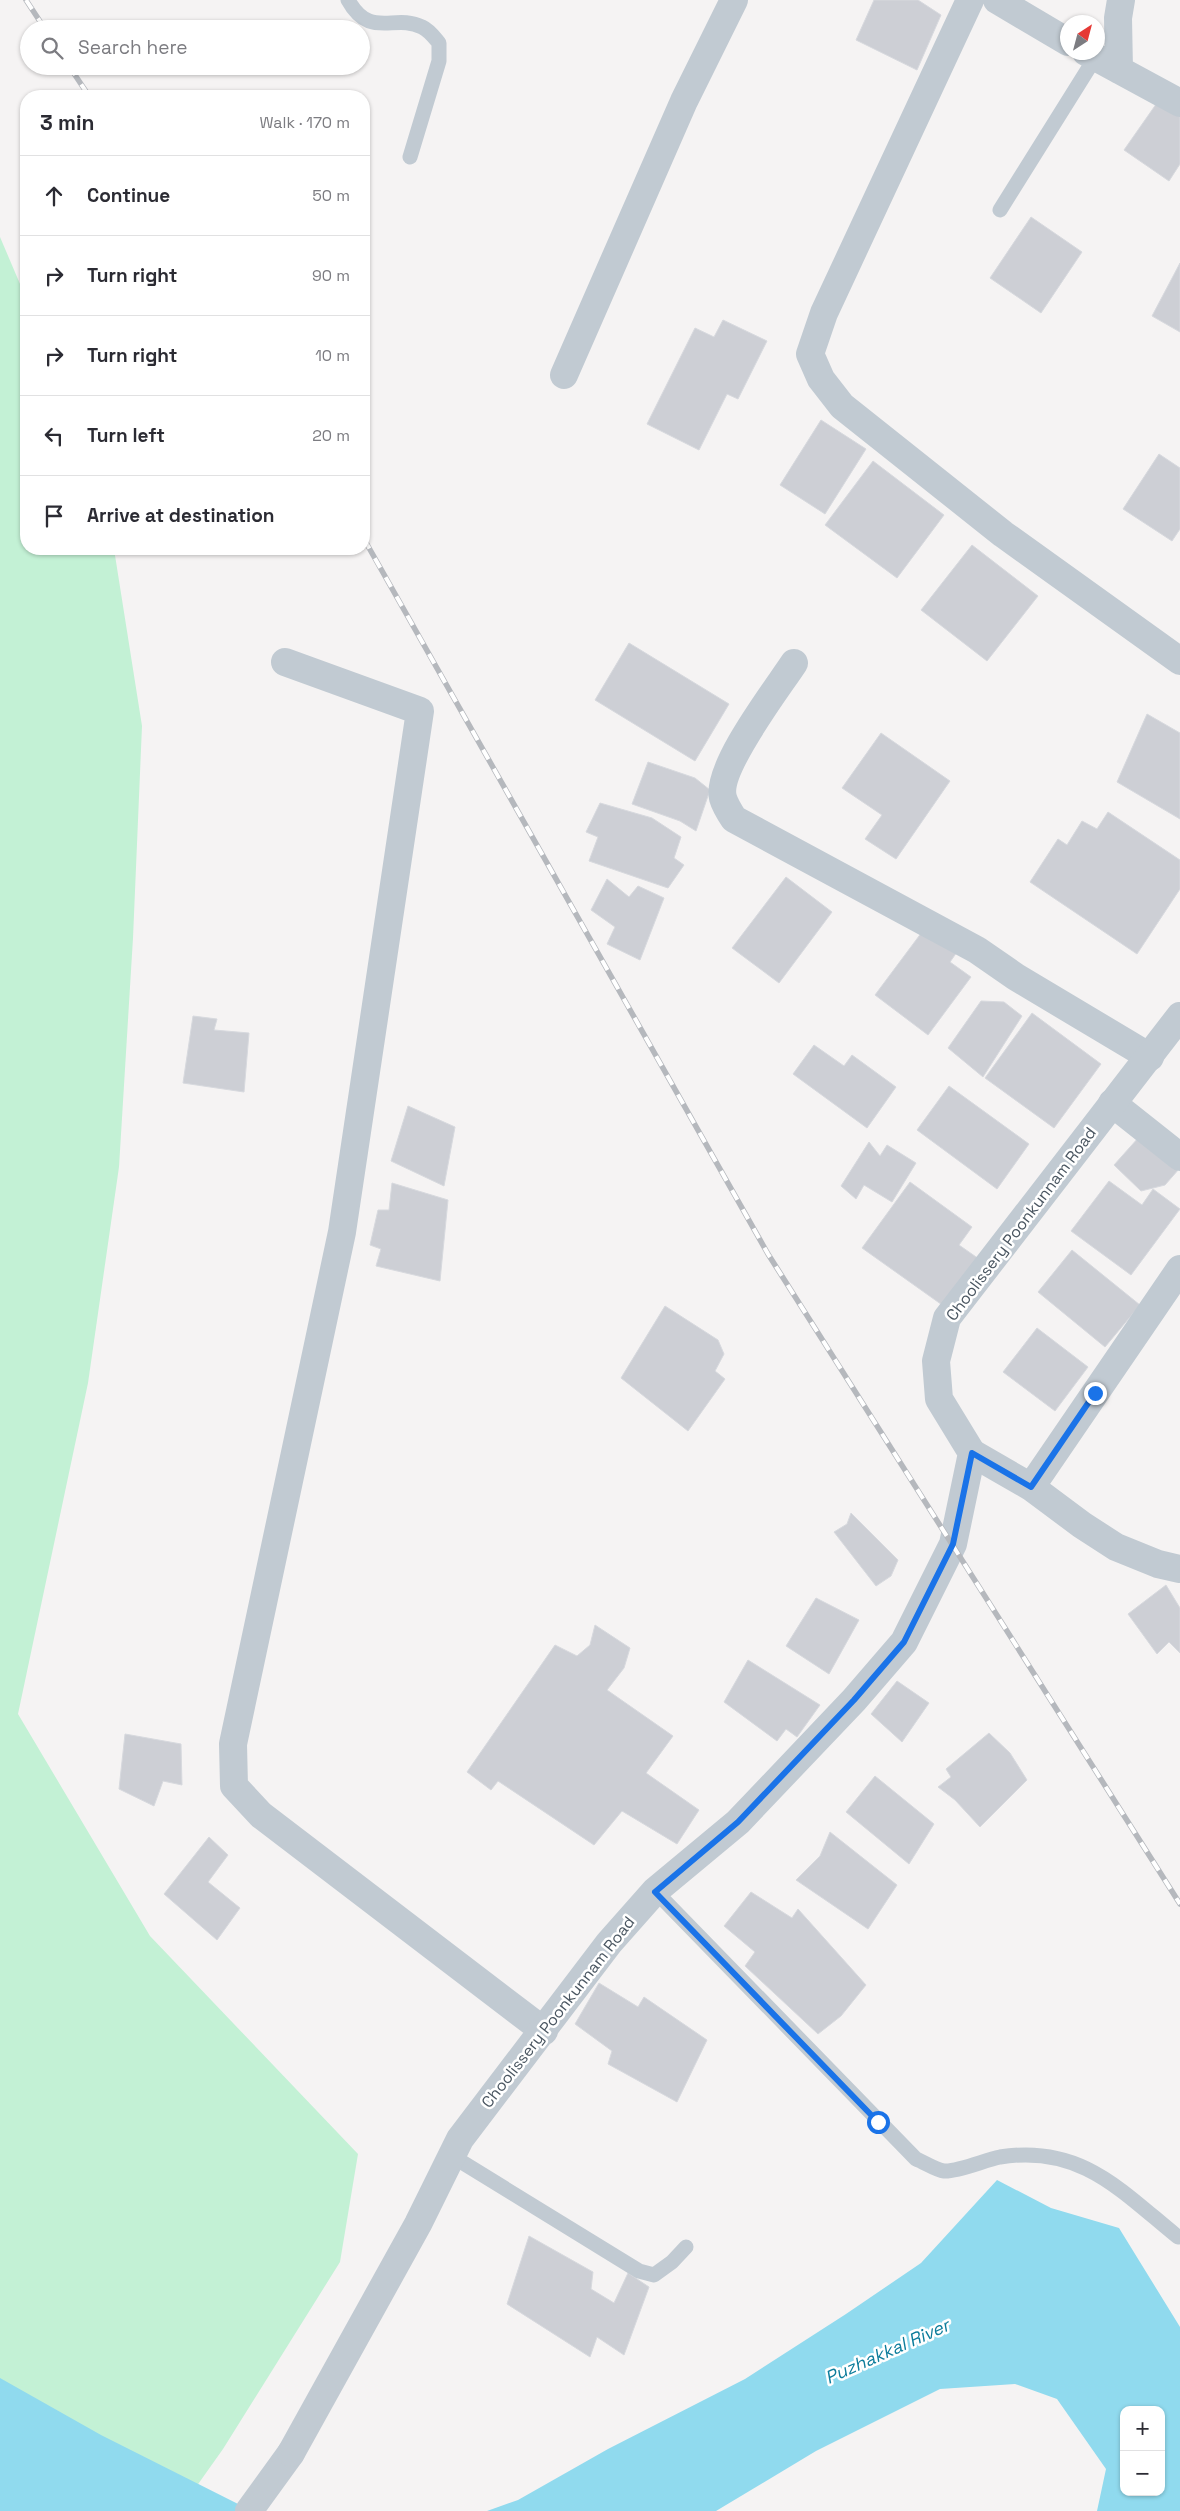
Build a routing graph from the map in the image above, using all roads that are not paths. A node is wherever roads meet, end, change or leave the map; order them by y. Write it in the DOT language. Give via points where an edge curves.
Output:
graph roads {
  1 [pos="348,0"];
  2 [pos="734,0"];
  3 [pos="970,0"];
  4 [pos="997,0"];
  5 [pos="1122,0"];
  6 [pos="369,20"];
  7 [pos="370,21"];
  8 [pos="1060,37"];
  9 [pos="1105,48"];
  10 [pos="1100,60"];
  11 [pos="1180,103"];
  12 [pos="410,157"];
  13 [pos="1000,210"];
  14 [pos="564,374"];
  15 [pos="1180,661"];
  16 [pos="285,662"];
  17 [pos="794,663"];
  18 [pos="1180,1016"];
  19 [pos="1150,1057"];
  20 [pos="1112,1103"];
  21 [pos="1180,1157"];
  22 [pos="1180,1269"];
  23 [pos="972,1453"];
  24 [pos="1031,1487"];
  25 [pos="1180,1569"];
  26 [pos="655,1892"];
  27 [pos="544,2031"];
  28 [pos="452,2156"];
  29 [pos="1178,2237"];
  30 [pos="686,2247"];
  31 [pos="249,2511"];
  1 -- 6 [label="lane"];
  2 -- 14 [label="street" via="684,101"];
  3 -- 15 [label="street" via="824,313 810,354 821,379 842,406 1003,534"];
  4 -- 8 [label="street"];
  5 -- 9 [label="street"];
  7 -- 12 [label="lane" via="420,26 439,43 439,61"];
  10 -- 11 [label="street"];
  10 -- 13 [label="lane"];
  16 -- 27 [label="street" via="420,711 342,1232 233,1744 234,1786 261,1815"];
  17 -- 19 [label="street" via="743,738 724,776 722,797 734,819 976,950"];
  18 -- 19 [label="street, Choolissery Poonkunnam Road"];
  19 -- 20 [label="street, Choolissery Poonkunnam Road"];
  20 -- 21 [label="street"];
  20 -- 23 [label="street, Choolissery Poonkunnam Road" via="947,1318 936,1361 939,1399"];
  22 -- 24 [label="street"];
  23 -- 24 [label="street"];
  23 -- 26 [label="street, Choolissery Poonkunnam Road" via="953,1544 904,1642 854,1700 738,1822"];
  24 -- 25 [label="street" via="1116,1547"];
  26 -- 27 [label="street, Choolissery Poonkunnam Road" via="609,1943"];
  26 -- 29 [label="lane" via="916,2159 944,2171 1001,2157 1040,2156 1074,2162 1101,2175"];
  27 -- 28 [label="street, Choolissery Poonkunnam Road" via="460,2139"];
  28 -- 30 [label="lane" via="639,2271 654,2275"];
  28 -- 31 [label="street, Choolissery Poonkunnam Road" via="418,2224 291,2453"];
}
